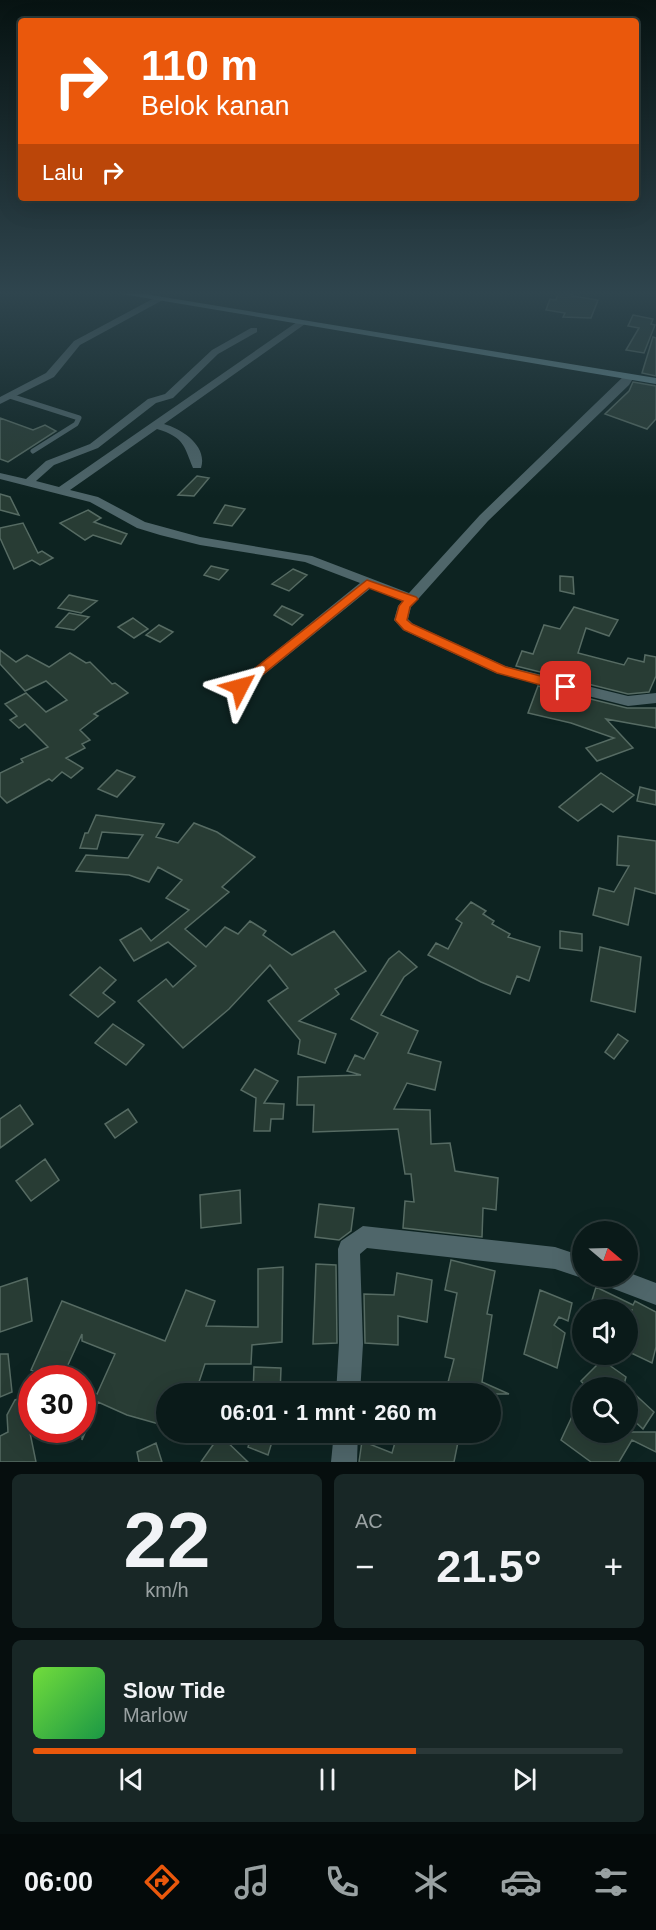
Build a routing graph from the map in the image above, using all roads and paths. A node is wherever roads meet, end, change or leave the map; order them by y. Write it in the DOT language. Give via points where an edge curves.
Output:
graph roads {
  1 [pos="62,360"];
  2 [pos="206,360"];
  3 [pos="248,360"];
  4 [pos="524,360"];
  5 [pos="628,377"];
  6 [pos="656,381"];
  7 [pos="10,396"];
  8 [pos="0,401"];
  9 [pos="155,425"];
  10 [pos="33,451"];
  11 [pos="197,466"];
  12 [pos="0,476"];
  13 [pos="28,483"];
  14 [pos="62,490"];
  15 [pos="367,584"];
  16 [pos="412,599"];
  17 [pos="240,687"];
  18 [pos="656,698"];
  19 [pos="572,1264"];
  20 [pos="638,1287"];
  21 [pos="656,1294"];
  22 [pos="349,1383"];
  23 [pos="345,1443"];
  24 [pos="344,1462"];
  1 -- 7 [label="street" via="55,371"];
  2 -- 13 [label="street" via="169,396 152,400 94,446 50,463"];
  3 -- 9 [label="street"];
  4 -- 5 [label="main road"];
  5 -- 6 [label="main road"];
  5 -- 16 [label="street" via="484,518"];
  7 -- 8 [label="street"];
  7 -- 10 [label="lane" via="79,418 76,424"];
  9 -- 11 [label="street" via="186,439"];
  9 -- 14 [label="street"];
  12 -- 13 [label="street"];
  13 -- 14 [label="street"];
  14 -- 15 [label="street" via="94,499 141,525 200,542 298,556"];
  15 -- 16 [label="street"];
  15 -- 17 [label="street"];
  16 -- 18 [label="street" via="401,620 408,627 501,670 628,701"];
  19 -- 22 [label="street" via="555,1258 363,1237 349,1250"];
  20 -- 21 [label="street"];
  23 -- 24 [label="street"];
}
